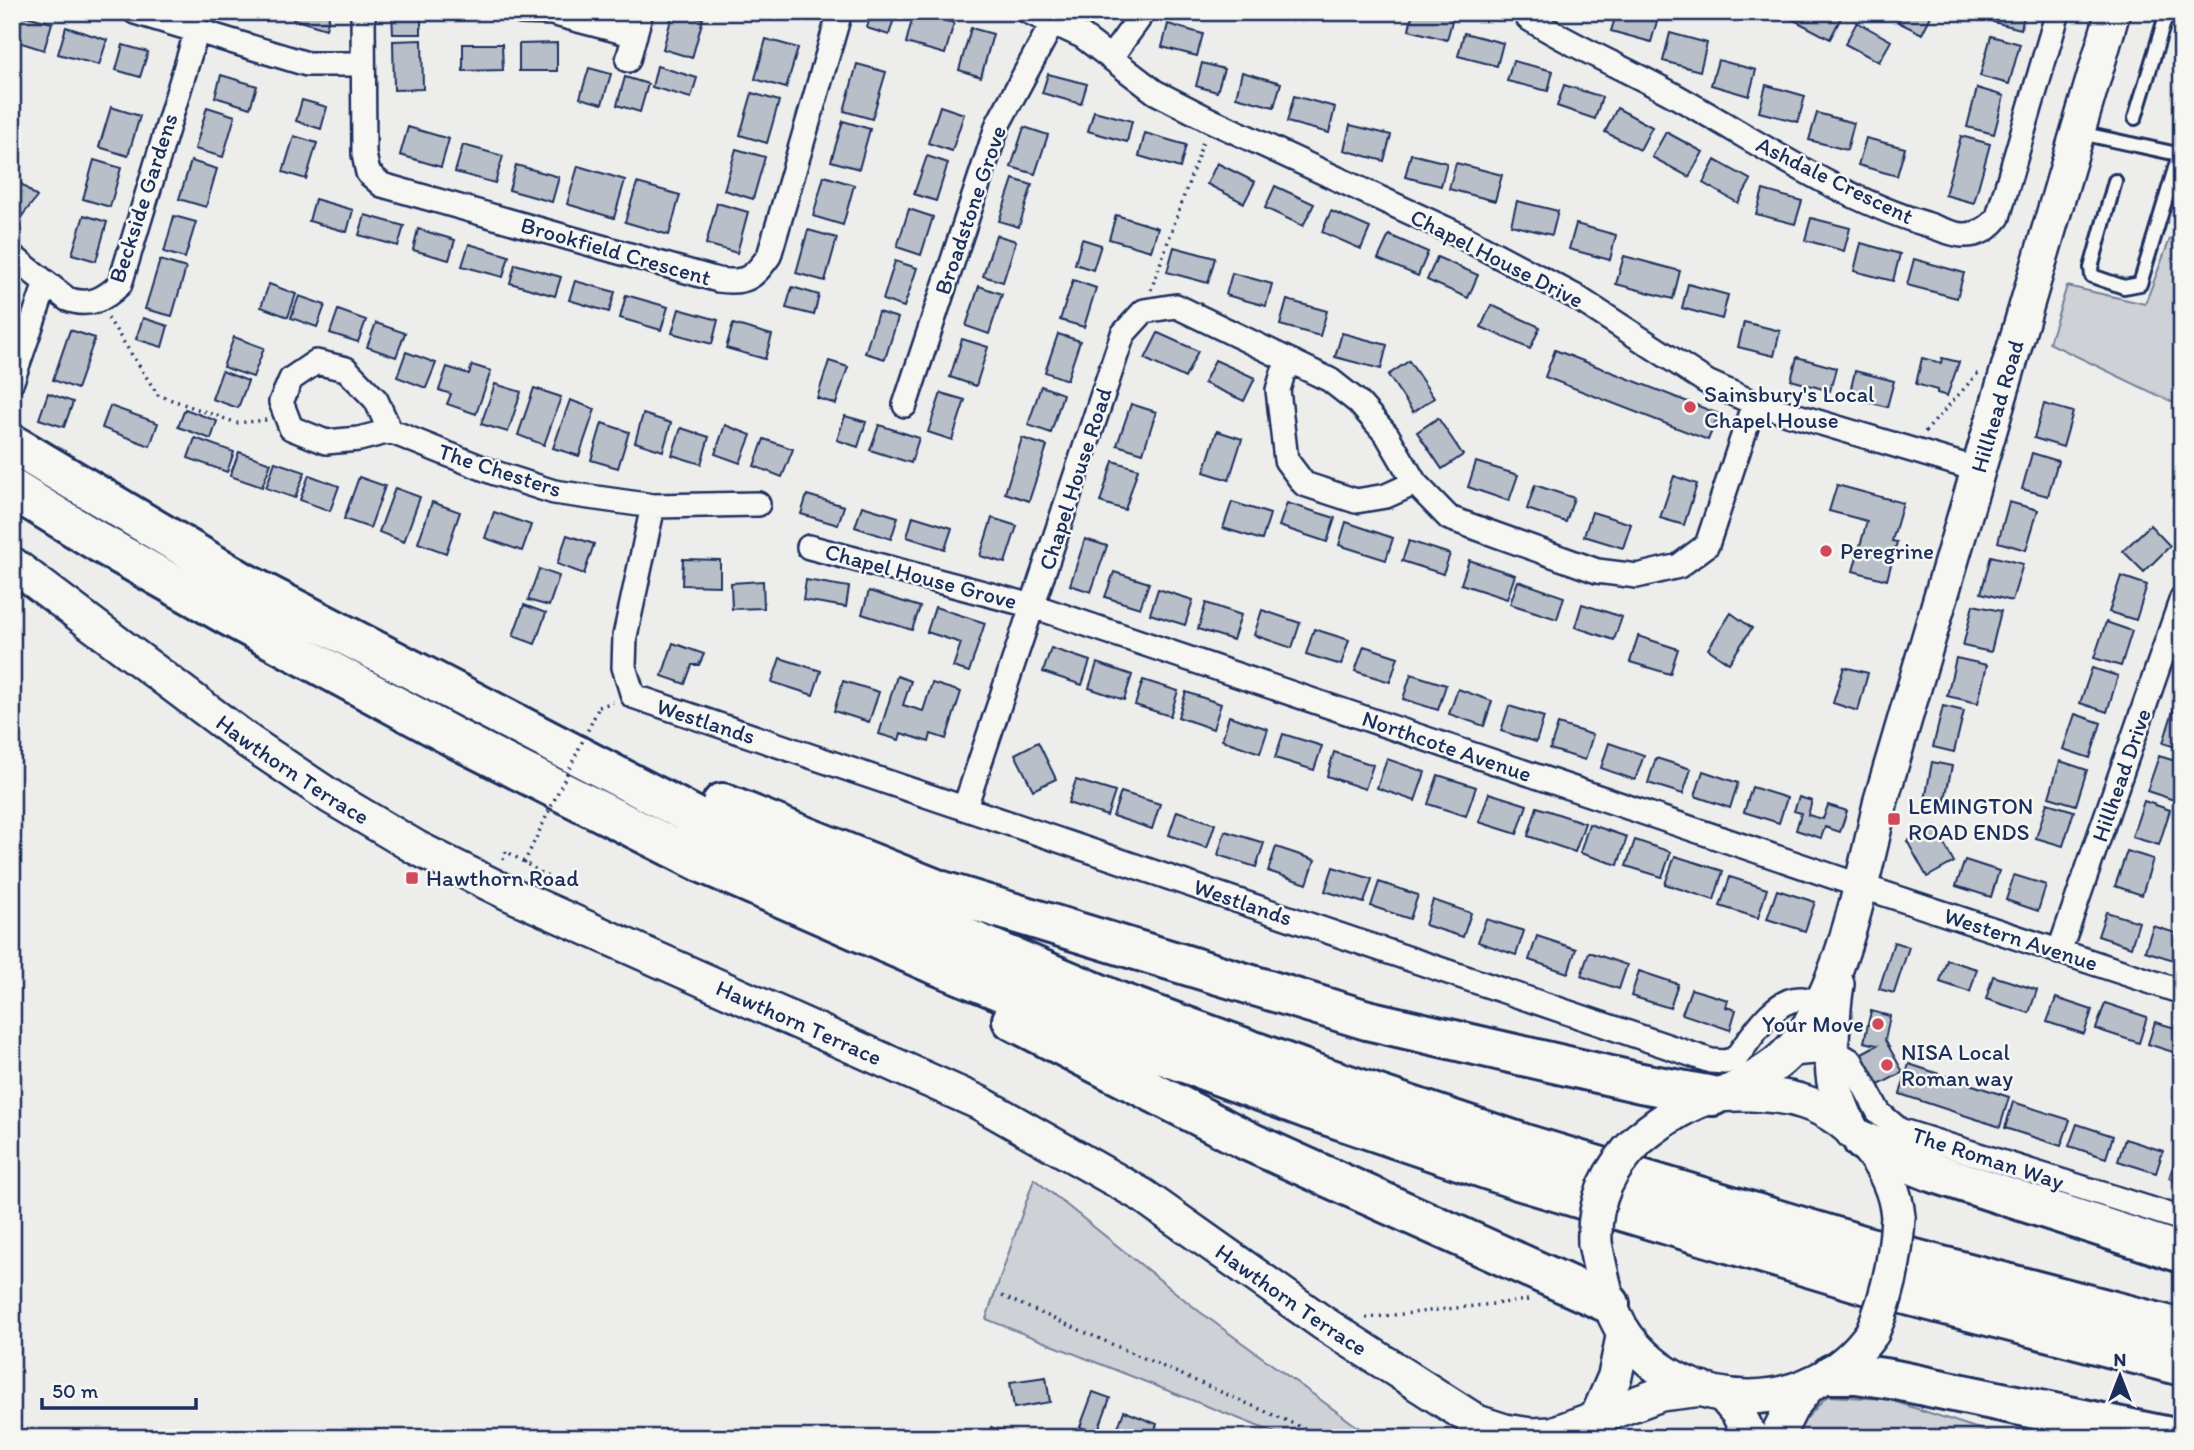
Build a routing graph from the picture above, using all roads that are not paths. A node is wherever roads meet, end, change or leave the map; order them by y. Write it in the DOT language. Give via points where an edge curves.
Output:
graph roads {
  1 [pos="135,12"];
  2 [pos="363,12"];
  3 [pos="522,12"];
  4 [pos="641,12"];
  5 [pos="840,12"];
  6 [pos="1029,12"];
  7 [pos="1141,12"];
  8 [pos="1525,12"];
  9 [pos="2058,12"];
  10 [pos="2096,12"];
  11 [pos="2113,12"];
  12 [pos="2167,12"];
  13 [pos="1053,22"];
  14 [pos="197,30"];
  15 [pos="635,35"];
  16 [pos="1111,57"];
  17 [pos="628,60"];
  18 [pos="363,64"];
  19 [pos="2135,118"];
  20 [pos="2071,130"];
  21 [pos="2181,152"];
  22 [pos="2115,181"];
  23 [pos="12,257"];
  24 [pos="46,283"];
  25 [pos="1293,362"];
  26 [pos="12,381"];
  27 [pos="1755,403"];
  28 [pos="905,405"];
  29 [pos="390,431"];
  30 [pos="12,444"];
  31 [pos="1974,469"];
  32 [pos="1415,483"];
  33 [pos="12,489"];
  34 [pos="758,504"];
  35 [pos="653,506"];
  36 [pos="809,547"];
  37 [pos="12,564"];
  38 [pos="2182,598"];
  39 [pos="1033,606"];
  40 [pos="473,704"];
  41 [pos="965,807"];
  42 [pos="705,864"];
  43 [pos="1861,886"];
  44 [pos="2059,952"];
  45 [pos="2182,992"];
  46 [pos="1827,1006"];
  47 [pos="1833,1052"];
  48 [pos="1786,1055"];
  49 [pos="1720,1095"];
  50 [pos="1858,1137"];
  51 [pos="2182,1219"];
  52 [pos="2182,1254"];
  53 [pos="1617,1318"];
  54 [pos="2182,1329"];
  55 [pos="2182,1366"];
  56 [pos="1821,1379"];
  57 [pos="1712,1392"];
  58 [pos="1598,1415"];
  59 [pos="1751,1438"];
  60 [pos="1776,1438"];
  61 [pos="2175,1438"];
  1 -- 14 [label="street"];
  2 -- 18 [label="street, Brookfield Crescent"];
  3 -- 15 [label="street" via="551,13"];
  4 -- 15 [label="street"];
  5 -- 18 [label="street, Brookfield Crescent" via="769,256 755,275 735,283 382,185 368,173 364,154"];
  6 -- 13 [label="street, Chapel House Drive"];
  7 -- 16 [label="street"];
  8 -- 9 [label="street, Ashdale Crescent" via="1565,42 1676,97 1806,171 1898,216 1961,235 1990,228 1998,217"];
  10 -- 20 [label="main road, Hillhead Road"];
  11 -- 20 [label="main road, Hillhead Road"];
  12 -- 19 [label="lane"];
  13 -- 16 [label="street, Chapel House Drive"];
  13 -- 28 [label="street, Broadstone Grove" via="998,124"];
  14 -- 18 [label="street" via="307,64"];
  14 -- 24 [label="street, Beckside Gardens" via="120,284 98,301 87,303 66,299"];
  15 -- 17 [label="street"];
  16 -- 27 [label="street, Chapel House Drive" via="1155,92 1455,233 1576,297 1707,382"];
  20 -- 21 [label="lane"];
  20 -- 31 [label="main road, Hillhead Road"];
  21 -- 22 [label="lane" via="2140,284 2124,287 2092,276 2091,268"];
  23 -- 24 [label="street, Beckside Gardens"];
  24 -- 26 [label="street"];
  25 -- 32 [label="street" via="1330,380 1358,402 1387,435"];
  25 -- 32 [label="street" via="1283,373 1278,390 1286,460 1304,484 1356,500 1385,496"];
  25 -- 39 [label="street, Chapel House Road" via="1176,306 1144,311 1123,334"];
  27 -- 31 [label="street, Chapel House Drive"];
  27 -- 32 [label="street" via="1707,545 1679,566 1647,574 1597,570 1449,518"];
  29 -- 29 [label="street" via="326,442 291,428 281,402 291,379 316,362 346,369 376,400"];
  29 -- 35 [label="street, The Chesters" via="554,492"];
  30 -- 40 [label="highway" via="243,583"];
  31 -- 43 [label="main road, Hillhead Road"];
  33 -- 42 [label="highway" via="227,615"];
  34 -- 35 [label="street, The Chesters"];
  35 -- 41 [label="street, Westlands" via="625,636 624,667 633,696"];
  36 -- 39 [label="street, Chapel House Grove"];
  37 -- 58 [label="main road, Hawthorn Terrace" via="249,742 395,835 506,892 980,1103 1142,1195 1323,1323 1477,1422 1505,1432 1552,1434"];
  38 -- 44 [label="street, Hillhead Drive"];
  39 -- 41 [label="street, Chapel House Road"];
  39 -- 43 [label="street, Northcote Avenue"];
  40 -- 49 [label="highway" via="939,890 1367,1020 1641,1083"];
  40 -- 54 [label="highway" via="768,851 1119,1002 1294,1066 1528,1145 1856,1244"];
  41 -- 46 [label="street, Westlands" via="1711,1061 1735,1059 1781,1004 1802,999"];
  42 -- 53 [label="highway" via="1250,1142 1559,1282"];
  42 -- 55 [label="highway" via="934,964 1308,1110 1518,1180 1868,1285"];
  43 -- 44 [label="street, Western Avenue"];
  43 -- 46 [label="main road, Hillhead Road"];
  44 -- 45 [label="street, Western Avenue"];
  46 -- 47 [label="main road, Hillhead Road"];
  46 -- 48 [label="main road, Hillhead Road"];
  47 -- 48 [label="street"];
  47 -- 50 [label="main road, Hillhead Road" via="1834,1086"];
  47 -- 51 [label="street, The Roman Way" via="1851,1061 1879,1112 1899,1130"];
  48 -- 49 [label="main road, Hillhead Road"];
  49 -- 50 [label="main road" via="1786,1097 1807,1103"];
  49 -- 53 [label="main road, Hillhead Road, bridge" via="1687,1106 1660,1122 1639,1139 1605,1181 1596,1212 1595,1243"];
  50 -- 52 [label="highway" via="1932,1172"];
  50 -- 56 [label="main road, bridge" via="1886,1175 1897,1203 1894,1267 1872,1333 1850,1360"];
  53 -- 57 [label="main road" via="1641,1352 1660,1368"];
  53 -- 58 [label="main road" via="1615,1376"];
  56 -- 57 [label="main road" via="1768,1397"];
  56 -- 60 [label="main road" via="1792,1406"];
  56 -- 61 [label="highway" via="1856,1374 1891,1379"];
  57 -- 58 [label="main road, Hawthorn Terrace" via="1661,1394"];
  57 -- 59 [label="main road" via="1738,1413"];
}
